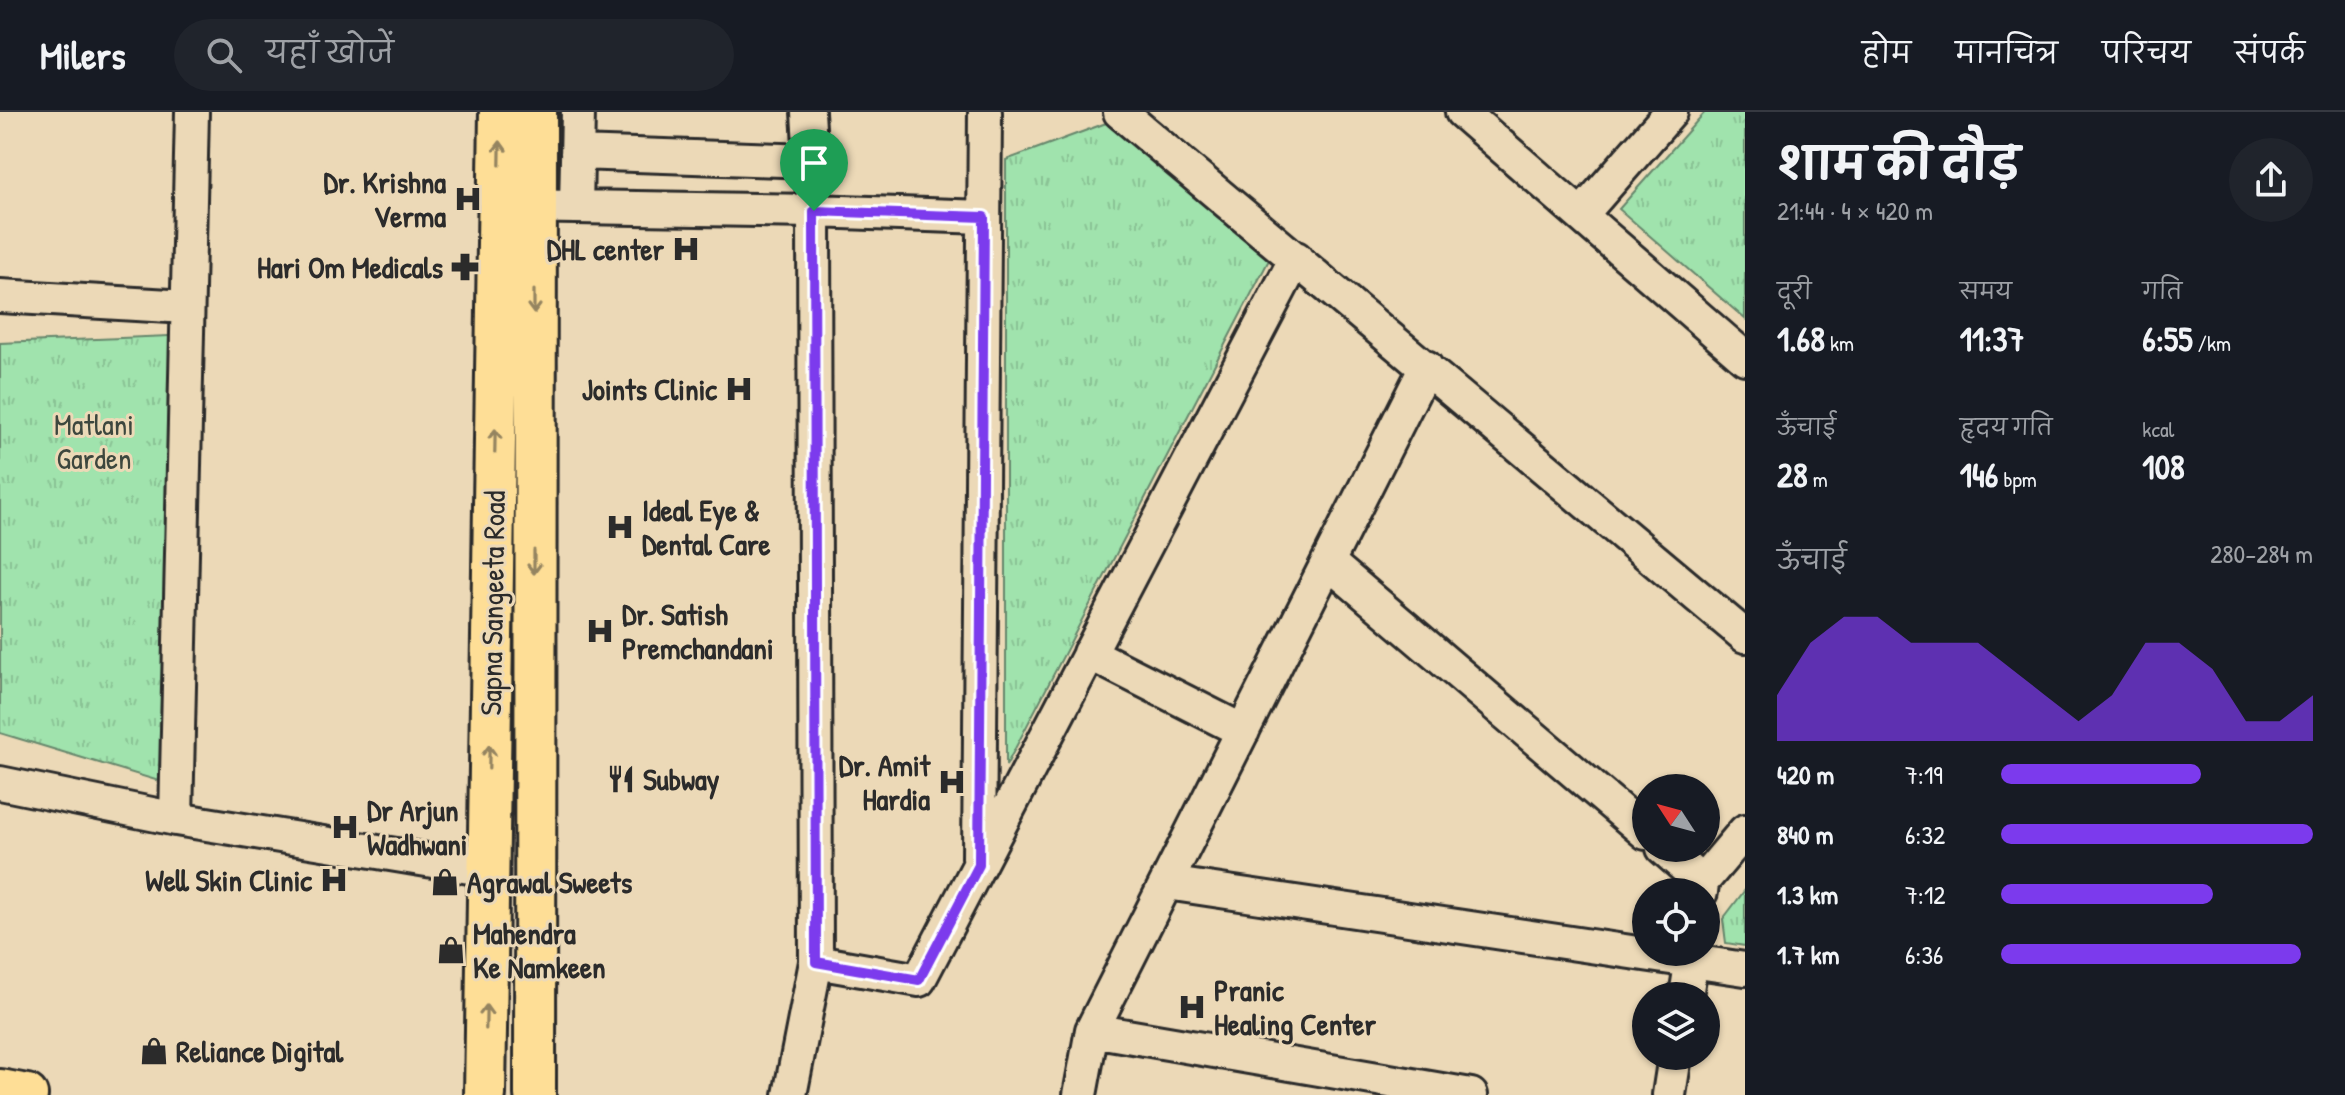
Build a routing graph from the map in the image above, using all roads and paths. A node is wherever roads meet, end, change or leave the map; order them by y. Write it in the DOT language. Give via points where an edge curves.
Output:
graph roads {
  1 [pos="192,112"];
  2 [pos="500,112"];
  3 [pos="536,112"];
  4 [pos="578,112"];
  5 [pos="808,112"];
  6 [pos="985,112"];
  7 [pos="1120,112"];
  8 [pos="1462,112"];
  9 [pos="1671,112"];
  10 [pos="577,153"];
  11 [pos="811,161"];
  12 [pos="517,206"];
  13 [pos="576,207"];
  14 [pos="814,211"];
  15 [pos="1581,215"];
  16 [pos="984,217"];
  17 [pos="1296,258"];
  18 [pos="0,296"];
  19 [pos="187,307"];
  20 [pos="1745,358"];
  21 [pos="1426,367"];
  22 [pos="1328,562"];
  23 [pos="1745,636"];
  24 [pos="1089,653"];
  25 [pos="1243,731"];
  26 [pos="0,783"];
  27 [pos="176,819"];
  28 [pos="1632,821"];
  29 [pos="1745,831"];
  30 [pos="1677,862"];
  31 [pos="979,865"];
  32 [pos="488,870"];
  33 [pos="1693,878"];
  34 [pos="1709,878"];
  35 [pos="1167,883"];
  36 [pos="1632,949"];
  37 [pos="816,962"];
  38 [pos="1720,963"];
  39 [pos="1745,969"];
  40 [pos="1092,1030"];
  41 [pos="1673,1070"];
  42 [pos="0,1090"];
  43 [pos="27,1095"];
  44 [pos="485,1095"];
  45 [pos="535,1095"];
  46 [pos="790,1095"];
  47 [pos="1080,1095"];
  48 [pos="1471,1095"];
  49 [pos="1669,1095"];
  1 -- 19 [label="street"];
  12 -- 2 [label="main road, Sapna Sangeeta Road, one-way"];
  3 -- 12 [label="main road, Sapna Sangeeta Road"];
  4 -- 10 [label="street"];
  5 -- 11 [label="street"];
  6 -- 16 [label="street"];
  7 -- 17 [label="street"];
  8 -- 15 [label="street"];
  9 -- 15 [label="street"];
  10 -- 11 [label="street"];
  10 -- 13 [label="street"];
  11 -- 14 [label="street"];
  12 -- 13 [label="street"];
  32 -- 12 [label="main road, Sapna Sangeeta Road, one-way"];
  12 -- 45 [label="main road, Sapna Sangeeta Road, one-way"];
  13 -- 14 [label="street"];
  14 -- 16 [label="street"];
  14 -- 37 [label="street"];
  15 -- 20 [label="street"];
  16 -- 31 [label="street"];
  17 -- 21 [label="street"];
  17 -- 24 [label="street"];
  18 -- 19 [label="street"];
  19 -- 27 [label="street"];
  21 -- 22 [label="street"];
  21 -- 23 [label="street"];
  22 -- 25 [label="street"];
  22 -- 28 [label="street"];
  24 -- 25 [label="street"];
  24 -- 31 [label="street"];
  25 -- 35 [label="street"];
  26 -- 27 [label="street"];
  27 -- 32 [label="street"];
  29 -- 34 [label="street"];
  30 -- 33 [label="street"];
  31 -- 37 [label="street" via="919,980"];
  44 -- 32 [label="main road, Sapna Sangeeta Road, one-way"];
  35 -- 36 [label="street"];
  35 -- 40 [label="street"];
  37 -- 46 [label="street"];
  38 -- 39 [label="street"];
  40 -- 47 [label="street"];
  40 -- 48 [label="street"];
  41 -- 49 [label="street"];
  42 -- 43 [label="main road"];
}
